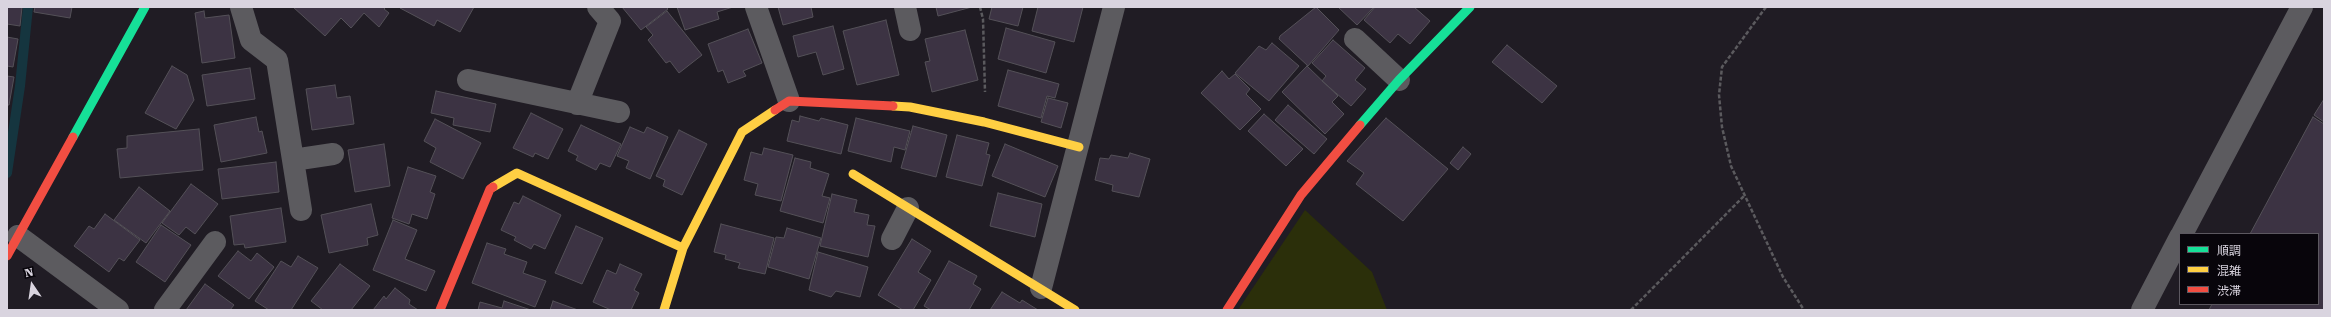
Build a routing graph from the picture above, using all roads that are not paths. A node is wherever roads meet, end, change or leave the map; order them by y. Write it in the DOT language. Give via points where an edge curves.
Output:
graph roads {
  1 [pos="145,7"];
  2 [pos="241,7"];
  3 [pos="598,7"];
  4 [pos="756,7"];
  5 [pos="905,7"];
  6 [pos="1114,7"];
  7 [pos="1470,7"];
  8 [pos="2302,7"];
  9 [pos="910,30"];
  10 [pos="1355,39"];
  11 [pos="468,80"];
  12 [pos="1399,80"];
  13 [pos="789,101"];
  14 [pos="577,104"];
  15 [pos="619,112"];
  16 [pos="1079,147"];
  17 [pos="333,154"];
  18 [pos="293,160"];
  19 [pos="853,174"];
  20 [pos="908,208"];
  21 [pos="301,210"];
  22 [pos="2183,233"];
  23 [pos="18,236"];
  24 [pos="892,239"];
  25 [pos="2179,239"];
  26 [pos="214,242"];
  27 [pos="683,248"];
  28 [pos="7,256"];
  29 [pos="1041,288"];
  30 [pos="118,310"];
  31 [pos="165,310"];
  32 [pos="440,310"];
  33 [pos="664,310"];
  34 [pos="1075,310"];
  35 [pos="1227,310"];
  36 [pos="2142,310"];
  1 -- 23 [label="street"];
  2 -- 18 [label="street" via="251,40 277,60"];
  3 -- 14 [label="street" via="610,21"];
  4 -- 13 [label="street"];
  5 -- 9 [label="street"];
  6 -- 16 [label="street"];
  7 -- 12 [label="street"];
  8 -- 22 [label="street"];
  10 -- 12 [label="street"];
  11 -- 14 [label="street"];
  12 -- 35 [label="street" via="1301,196"];
  13 -- 16 [label="street" via="910,107 984,122"];
  13 -- 27 [label="street" via="742,132"];
  14 -- 15 [label="street"];
  16 -- 29 [label="street"];
  17 -- 18 [label="street"];
  18 -- 21 [label="street"];
  19 -- 20 [label="street"];
  20 -- 24 [label="street"];
  20 -- 29 [label="street"];
  23 -- 28 [label="street"];
  23 -- 30 [label="street"];
  25 -- 36 [label="street"];
  26 -- 31 [label="street"];
  27 -- 32 [label="street" via="517,173 490,189"];
  27 -- 33 [label="street"];
  29 -- 34 [label="street"];
}
